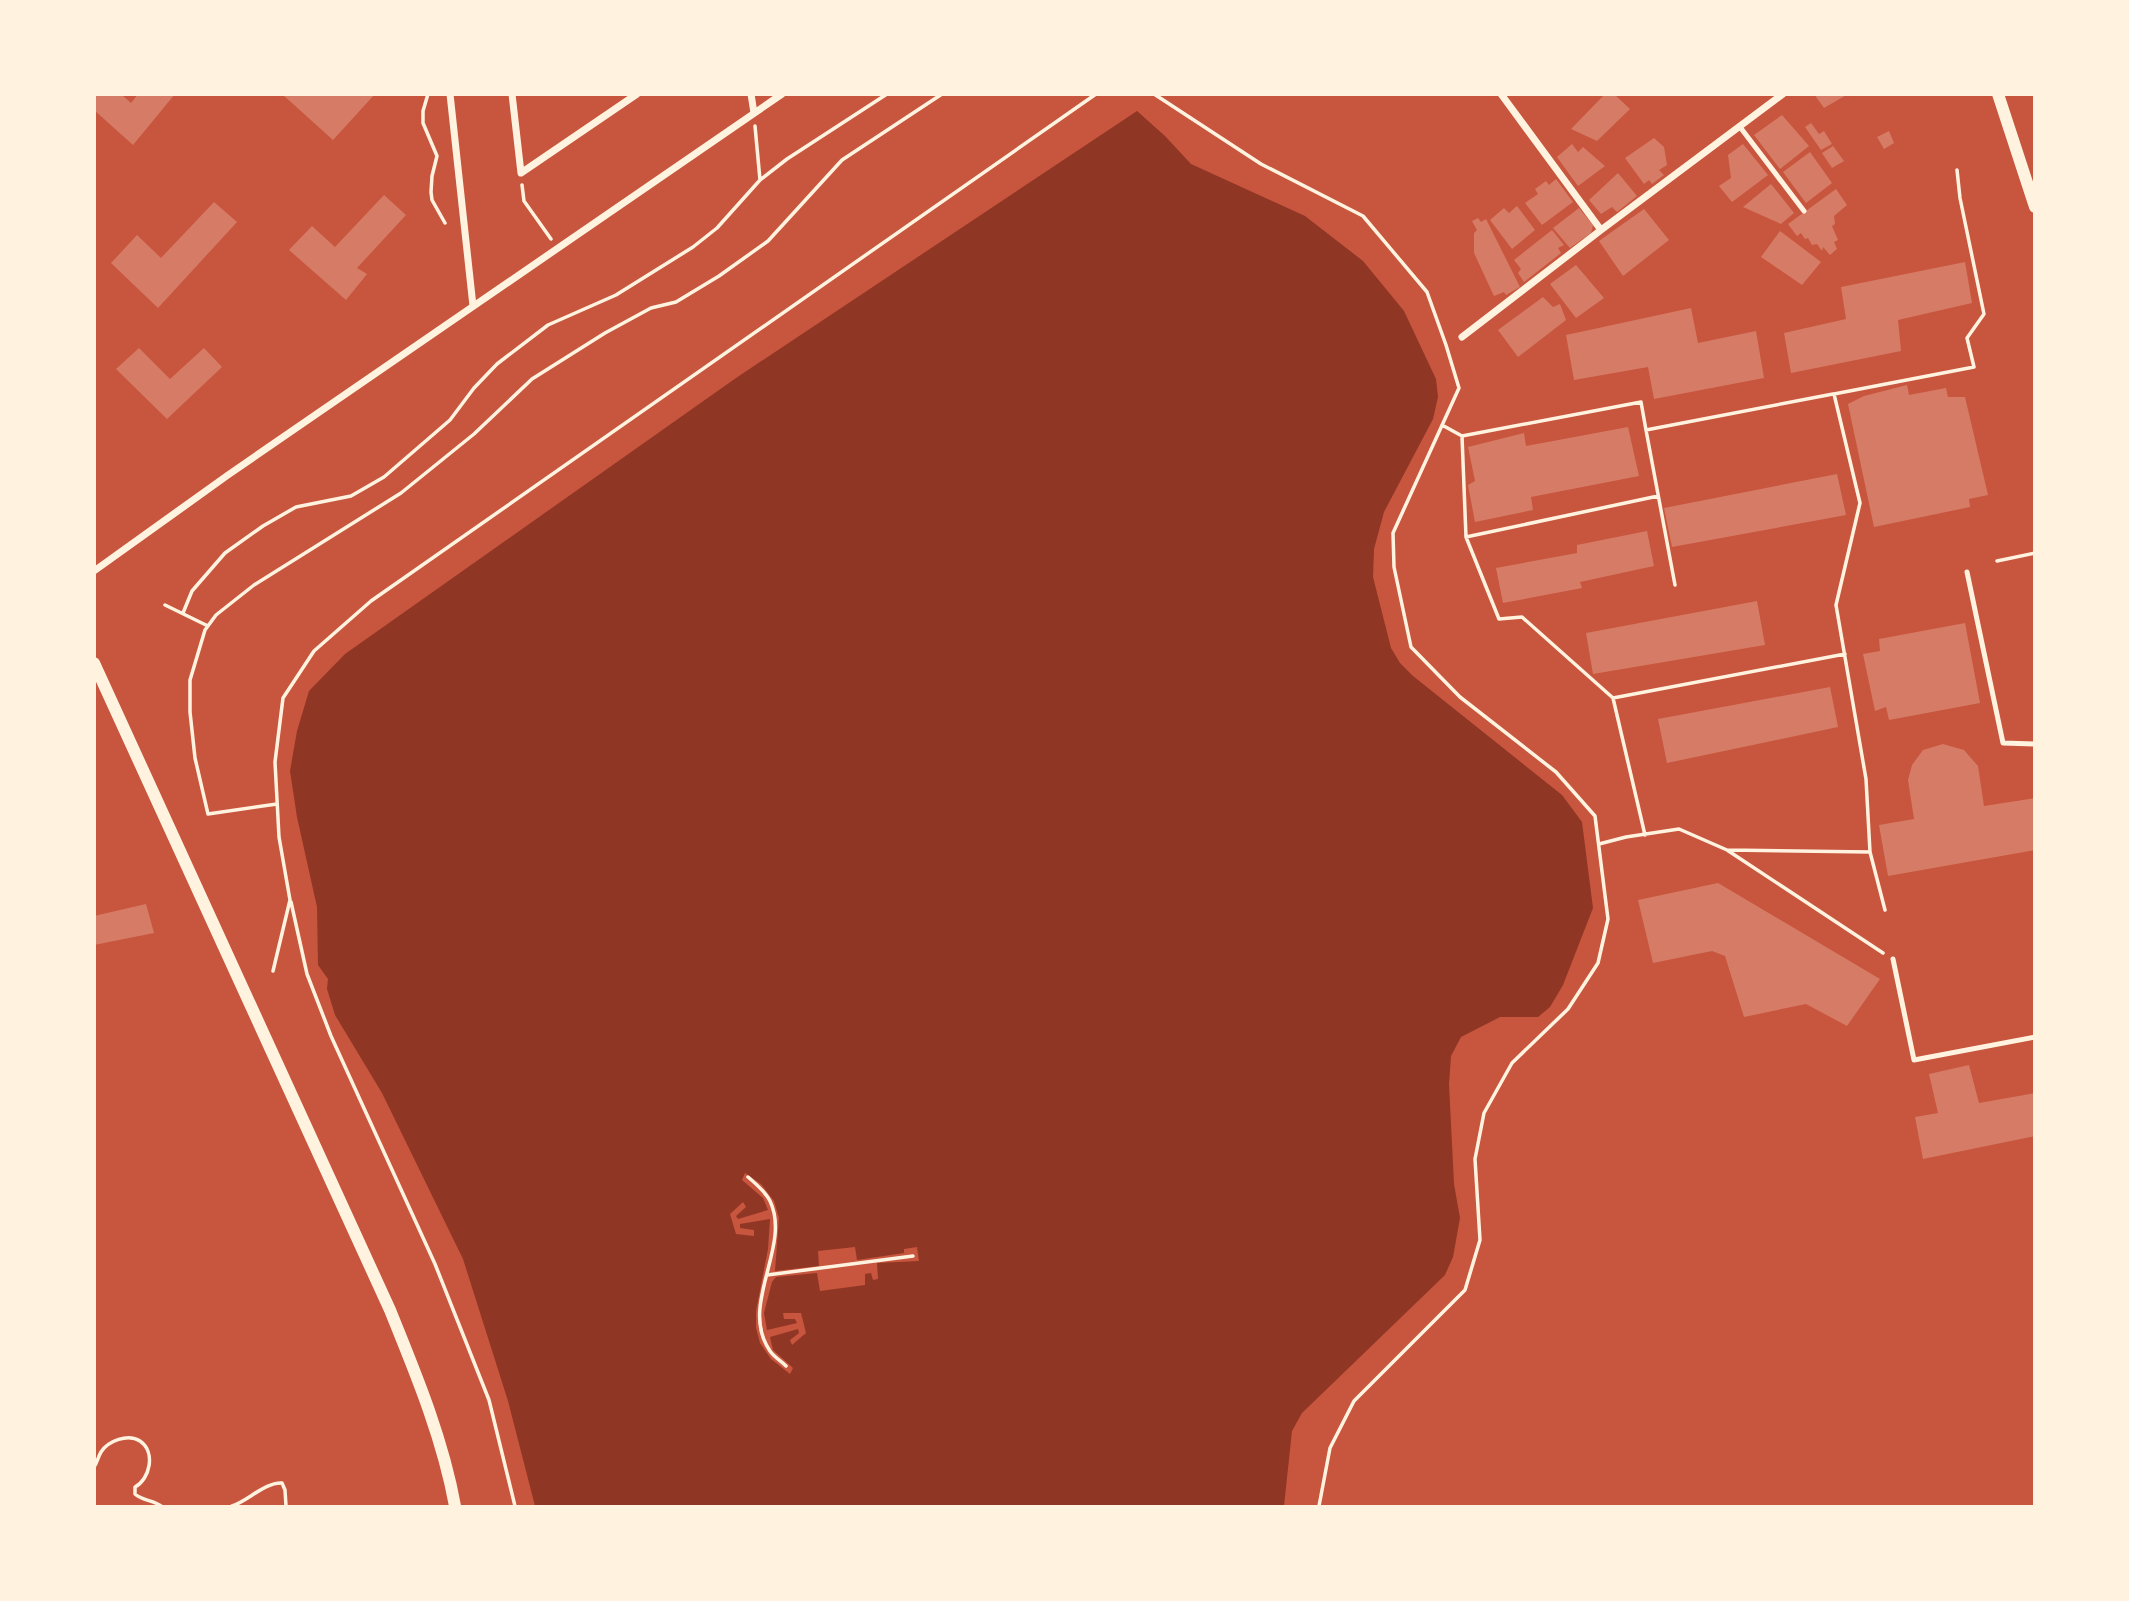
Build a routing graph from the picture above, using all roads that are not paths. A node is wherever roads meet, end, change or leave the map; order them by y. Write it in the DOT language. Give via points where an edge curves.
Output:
graph roads {
  1 [pos="450,94"];
  2 [pos="512,94"];
  3 [pos="637,94"];
  4 [pos="751,94"];
  5 [pos="782,94"];
  6 [pos="1501,94"];
  7 [pos="1783,94"];
  8 [pos="1998,94"];
  9 [pos="754,113"];
  10 [pos="1740,127"];
  11 [pos="2035,207"];
  12 [pos="1804,211"];
  13 [pos="1601,230"];
  14 [pos="473,306"];
  15 [pos="1462,337"];
  16 [pos="94,570"];
  17 [pos="1967,572"];
  18 [pos="94,663"];
  19 [pos="2035,744"];
  20 [pos="1893,959"];
  21 [pos="2035,1037"];
  22 [pos="456,1507"];
  1 -- 14 [label="street"];
  2 -- 3 [label="street" via="521,173"];
  4 -- 9 [label="street"];
  5 -- 9 [label="street"];
  6 -- 13 [label="street"];
  7 -- 10 [label="street"];
  8 -- 11 [label="street"];
  9 -- 14 [label="street"];
  10 -- 12 [label="lane"];
  10 -- 13 [label="street"];
  13 -- 15 [label="street"];
  14 -- 16 [label="street"];
  17 -- 19 [label="lane" via="2003,743"];
  18 -- 22 [label="street" via="390,1310 416,1373"];
  20 -- 21 [label="lane" via="1914,1060"];
}
